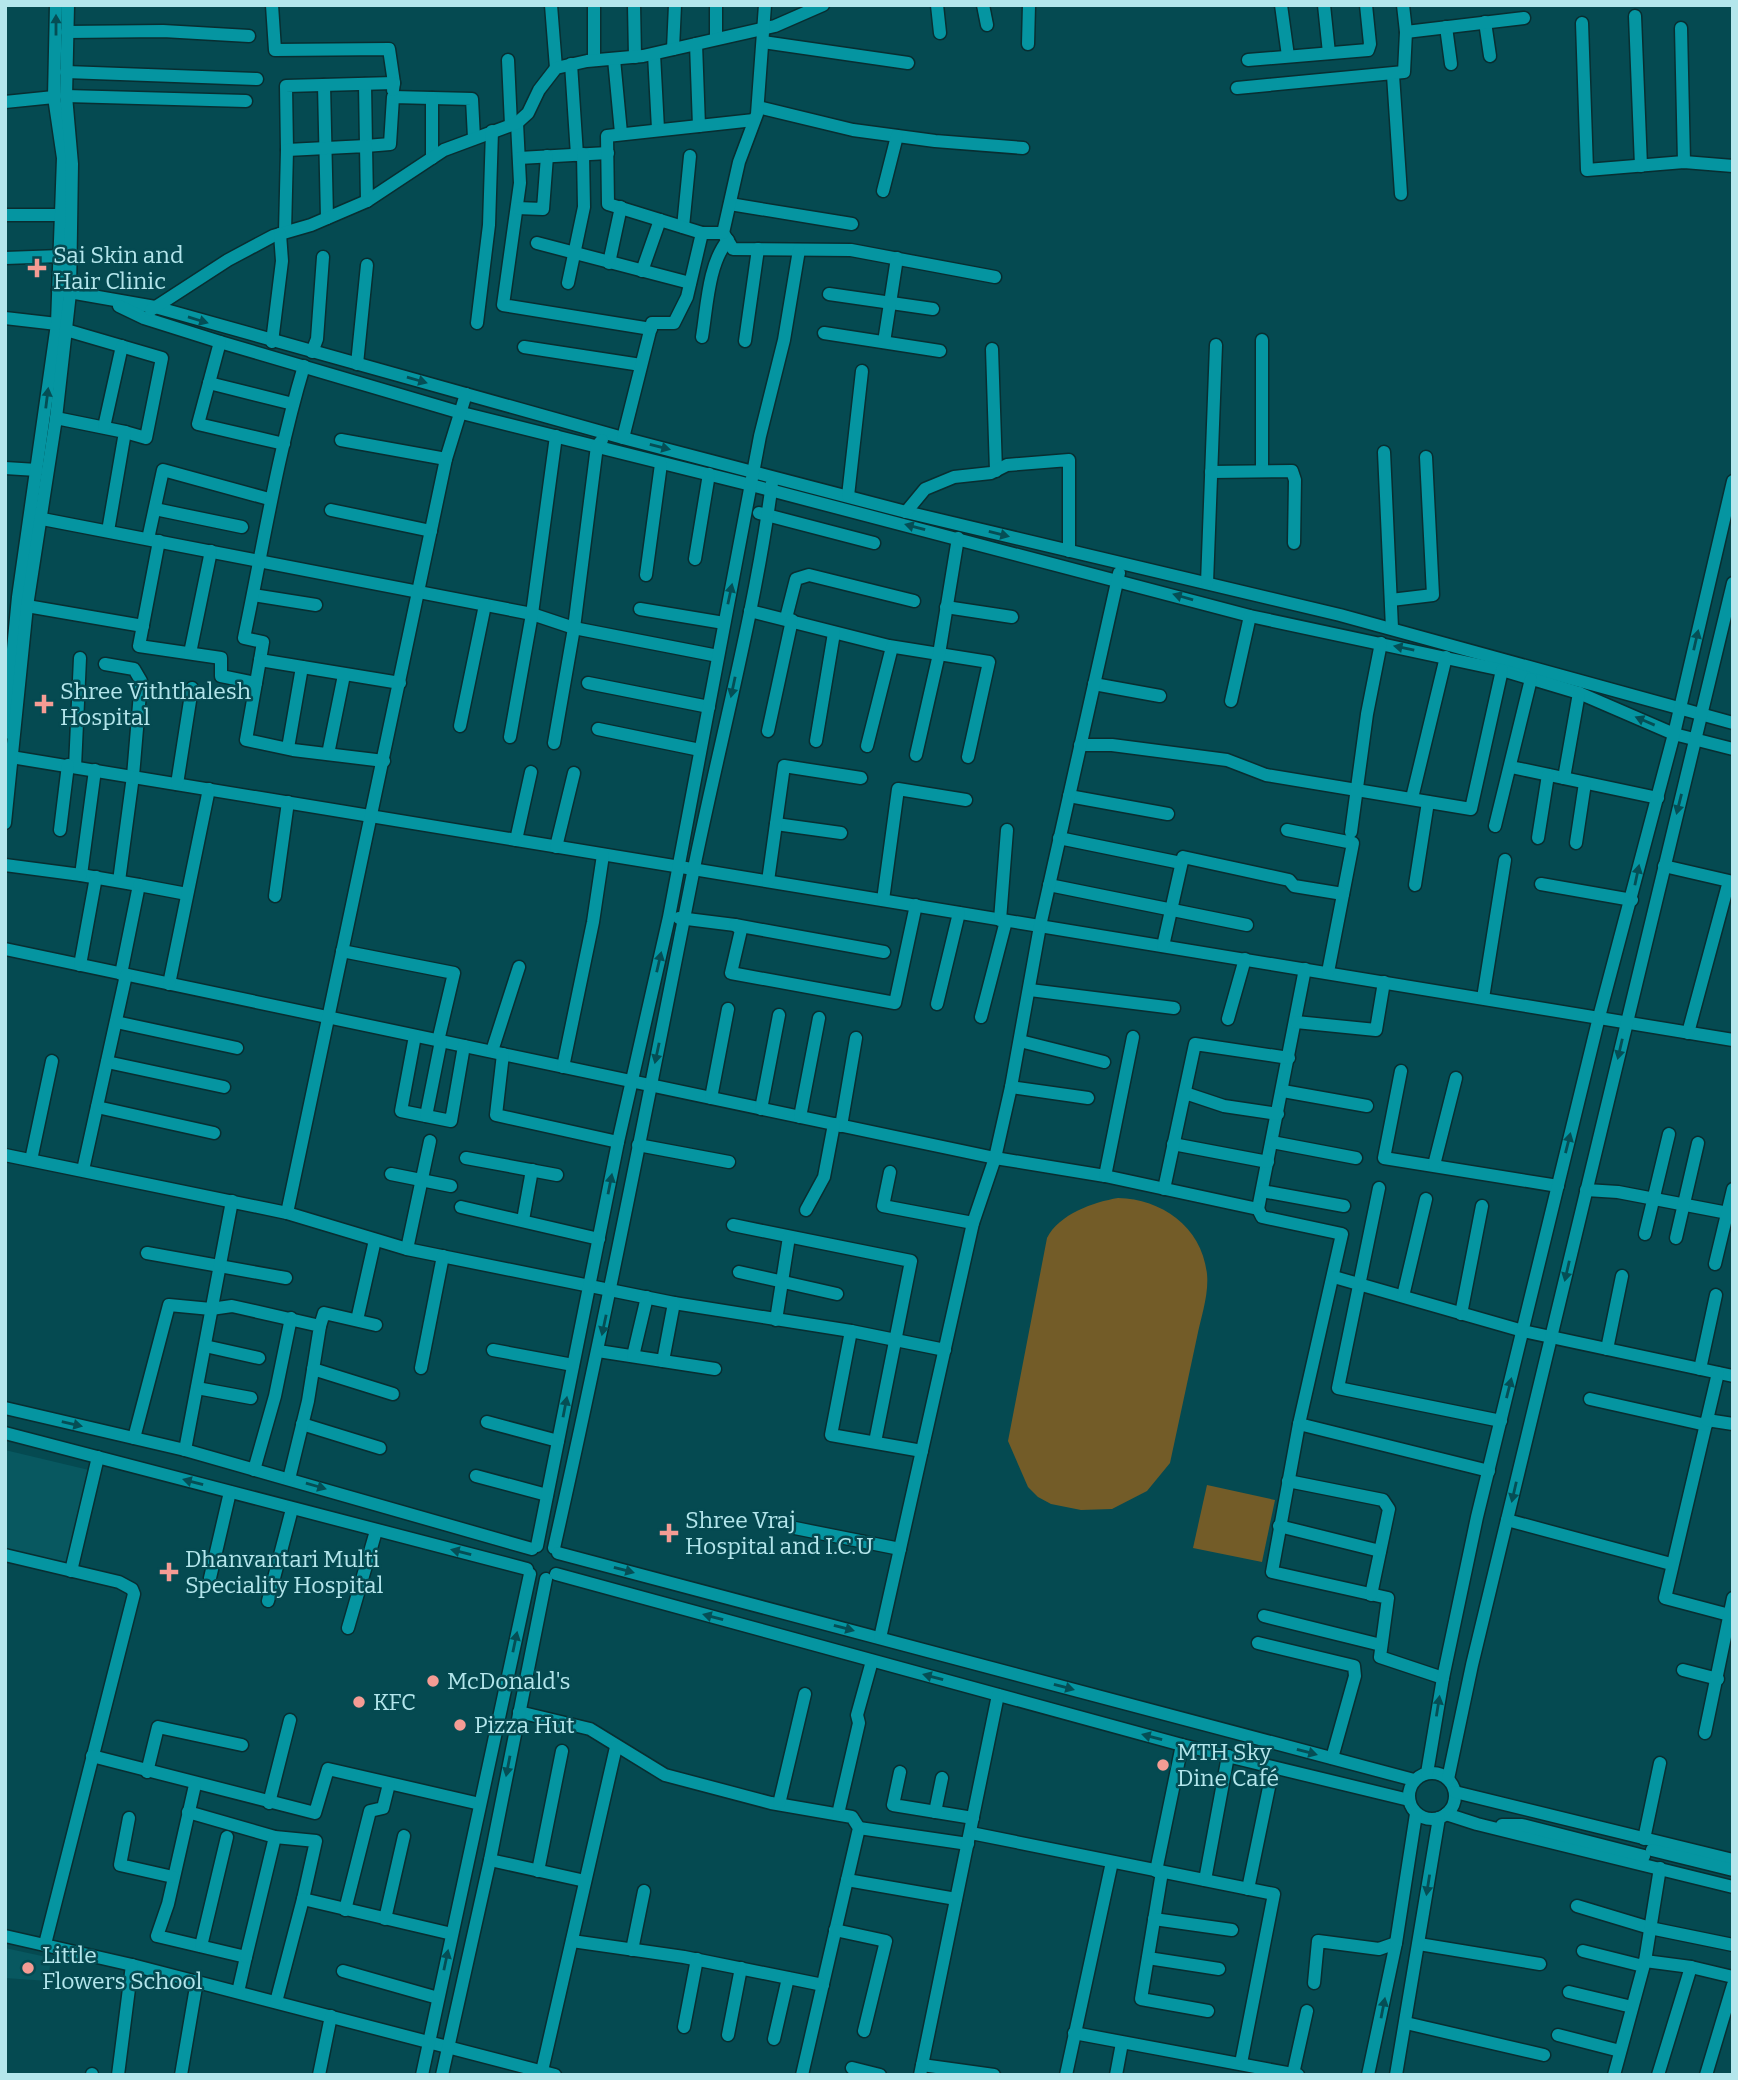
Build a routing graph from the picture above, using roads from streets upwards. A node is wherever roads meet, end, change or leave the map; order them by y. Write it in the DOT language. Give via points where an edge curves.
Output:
graph roads {
  1 [pos="56,5"];
  2 [pos="68,5"];
  3 [pos="272,5"];
  4 [pos="551,5"];
  5 [pos="594,5"];
  6 [pos="634,5"];
  7 [pos="674,5"];
  8 [pos="716,5"];
  9 [pos="765,5"];
  10 [pos="823,5"];
  11 [pos="937,5"];
  12 [pos="983,5"];
  13 [pos="1029,5"];
  14 [pos="1281,5"];
  15 [pos="1324,5"];
  16 [pos="1366,5"];
  17 [pos="1403,5"];
  18 [pos="1635,16"];
  19 [pos="1524,18"];
  20 [pos="1485,22"];
  21 [pos="1582,23"];
  22 [pos="987,25"];
  23 [pos="1446,27"];
  24 [pos="764,28"];
  25 [pos="1681,28"];
  26 [pos="67,32"];
  27 [pos="1406,32"];
  28 [pos="940,33"];
  29 [pos="249,36"];
  30 [pos="716,39"];
  31 [pos="763,42"];
  32 [pos="696,44"];
  33 [pos="1028,44"];
  34 [pos="673,49"];
  35 [pos="1329,53"];
  36 [pos="654,54"];
  37 [pos="1288,56"];
  38 [pos="1490,56"];
  39 [pos="635,57"];
  40 [pos="614,59"];
  41 [pos="508,60"];
  42 [pos="594,60"];
  43 [pos="1248,60"];
  44 [pos="908,63"];
  45 [pos="572,64"];
  46 [pos="1451,64"];
  47 [pos="556,68"];
  48 [pos="66,72"];
  49 [pos="1393,75"];
  50 [pos="257,79"];
  51 [pos="394,83"];
  52 [pos="365,84"];
  53 [pos="324,85"];
  54 [pos="1237,88"];
  55 [pos="60,96"];
  56 [pos="393,97"];
  57 [pos="432,98"];
  58 [pos="246,100"];
  59 [pos="5,102"];
  60 [pos="756,114"];
  61 [pos="514,124"];
  62 [pos="699,126"];
  63 [pos="658,130"];
  64 [pos="492,131"];
  65 [pos="621,133"];
  66 [pos="897,136"];
  67 [pos="474,138"];
  68 [pos="366,146"];
  69 [pos="326,148"];
  70 [pos="1023,148"];
  71 [pos="287,150"];
  72 [pos="608,153"];
  73 [pos="580,155"];
  74 [pos="547,156"];
  75 [pos="690,156"];
  76 [pos="432,158"];
  77 [pos="519,158"];
  78 [pos="1684,162"];
  79 [pos="1641,166"];
  80 [pos="1733,166"];
  81 [pos="883,191"];
  82 [pos="1401,194"];
  83 [pos="367,201"];
  84 [pos="730,204"];
  85 [pos="517,208"];
  86 [pos="621,208"];
  87 [pos="5,215"];
  88 [pos="63,215"];
  89 [pos="327,218"];
  90 [pos="660,219"];
  91 [pos="852,224"];
  92 [pos="683,227"];
  93 [pos="283,233"];
  94 [pos="702,233"];
  95 [pos="726,237"];
  96 [pos="537,243"];
  97 [pos="758,249"];
  98 [pos="799,250"];
  99 [pos="575,254"];
  100 [pos="61,256"];
  101 [pos="323,257"];
  102 [pos="5,258"];
  103 [pos="897,258"];
  104 [pos="609,263"];
  105 [pos="367,265"];
  106 [pos="642,271"];
  107 [pos="995,277"];
  108 [pos="568,283"];
  109 [pos="690,283"];
  110 [pos="64,291"];
  111 [pos="829,294"];
  112 [pos="107,301"];
  113 [pos="891,303"];
  114 [pos="155,307"];
  115 [pos="933,309"];
  116 [pos="5,318"];
  117 [pos="144,318"];
  118 [pos="477,323"];
  119 [pos="62,327"];
  120 [pos="651,329"];
  121 [pos="824,333"];
  122 [pos="702,337"];
  123 [pos="1262,340"];
  124 [pos="745,341"];
  125 [pos="220,342"];
  126 [pos="272,342"];
  127 [pos="884,342"];
  128 [pos="1216,345"];
  129 [pos="121,346"];
  130 [pos="524,348"];
  131 [pos="992,349"];
  132 [pos="940,351"];
  133 [pos="312,352"];
  134 [pos="358,364"];
  135 [pos="641,365"];
  136 [pos="304,366"];
  137 [pos="862,372"];
  138 [pos="209,383"];
  139 [pos="466,394"];
  140 [pos="293,404"];
  141 [pos="458,412"];
  142 [pos="56,418"];
  143 [pos="104,427"];
  144 [pos="125,432"];
  145 [pos="608,434"];
  146 [pos="556,436"];
  147 [pos="623,438"];
  148 [pos="341,440"];
  149 [pos="284,444"];
  150 [pos="597,446"];
  151 [pos="1384,452"];
  152 [pos="1426,457"];
  153 [pos="446,460"];
  154 [pos="661,464"];
  155 [pos="5,468"];
  156 [pos="37,470"];
  157 [pos="753,470"];
  158 [pos="1262,470"];
  159 [pos="996,471"];
  160 [pos="1211,472"];
  161 [pos="709,474"];
  162 [pos="773,475"];
  163 [pos="1733,481"];
  164 [pos="751,485"];
  165 [pos="771,490"];
  166 [pos="848,496"];
  167 [pos="269,499"];
  168 [pos="155,509"];
  169 [pos="748,509"];
  170 [pos="331,510"];
  171 [pos="906,512"];
  172 [pos="767,515"];
  173 [pos="34,517"];
  174 [pos="242,527"];
  175 [pos="108,531"];
  176 [pos="431,531"];
  177 [pos="958,538"];
  178 [pos="154,540"];
  179 [pos="874,543"];
  180 [pos="1294,543"];
  181 [pos="211,551"];
  182 [pos="1069,551"];
  183 [pos="695,559"];
  184 [pos="259,561"];
  185 [pos="1122,563"];
  186 [pos="646,575"];
  187 [pos="1117,579"];
  188 [pos="1207,583"];
  189 [pos="1733,583"];
  190 [pos="419,592"];
  191 [pos="253,595"];
  192 [pos="17,600"];
  193 [pos="1391,600"];
  194 [pos="914,601"];
  195 [pos="316,605"];
  196 [pos="485,605"];
  197 [pos="946,607"];
  198 [pos="640,609"];
  199 [pos="750,611"];
  200 [pos="532,614"];
  201 [pos="1250,616"];
  202 [pos="1012,617"];
  203 [pos="789,619"];
  204 [pos="724,623"];
  205 [pos="143,626"];
  206 [pos="574,628"];
  207 [pos="1392,628"];
  208 [pos="834,633"];
  209 [pos="1381,643"];
  210 [pos="892,647"];
  211 [pos="190,653"];
  212 [pos="9,654"];
  213 [pos="939,654"];
  214 [pos="718,656"];
  215 [pos="1446,657"];
  216 [pos="80,658"];
  217 [pos="260,660"];
  218 [pos="105,664"];
  219 [pos="302,667"];
  220 [pos="1502,670"];
  221 [pos="344,675"];
  222 [pos="1531,679"];
  223 [pos="588,682"];
  224 [pos="256,683"];
  225 [pos="400,683"];
  226 [pos="1094,684"];
  227 [pos="192,688"];
  228 [pos="7,692"];
  229 [pos="1579,693"];
  230 [pos="1160,696"];
  231 [pos="1231,701"];
  232 [pos="1680,706"];
  233 [pos="709,707"];
  234 [pos="1702,715"];
  235 [pos="1733,723"];
  236 [pos="460,726"];
  237 [pos="598,730"];
  238 [pos="768,731"];
  239 [pos="5,733"];
  240 [pos="1674,734"];
  241 [pos="510,737"];
  242 [pos="1695,739"];
  243 [pos="816,741"];
  244 [pos="554,743"];
  245 [pos="1080,745"];
  246 [pos="867,746"];
  247 [pos="288,748"];
  248 [pos="1733,749"];
  249 [pos="700,750"];
  250 [pos="328,754"];
  251 [pos="916,755"];
  252 [pos="10,757"];
  253 [pos="968,757"];
  254 [pos="384,761"];
  255 [pos="71,766"];
  256 [pos="1511,767"];
  257 [pos="96,770"];
  258 [pos="531,772"];
  259 [pos="574,773"];
  260 [pos="1548,775"];
  261 [pos="134,776"];
  262 [pos="860,778"];
  263 [pos="1564,778"];
  264 [pos="1585,783"];
  265 [pos="177,784"];
  266 [pos="209,789"];
  267 [pos="1358,790"];
  268 [pos="1069,796"];
  269 [pos="1412,797"];
  270 [pos="1658,798"];
  271 [pos="966,800"];
  272 [pos="288,802"];
  273 [pos="1428,802"];
  274 [pos="1168,814"];
  275 [pos="372,817"];
  276 [pos="5,823"];
  277 [pos="776,824"];
  278 [pos="1495,827"];
  279 [pos="60,830"];
  280 [pos="1007,830"];
  281 [pos="1287,830"];
  282 [pos="1351,832"];
  283 [pos="841,833"];
  284 [pos="1059,838"];
  285 [pos="1538,838"];
  286 [pos="516,840"];
  287 [pos="1576,843"];
  288 [pos="556,847"];
  289 [pos="603,855"];
  290 [pos="1505,860"];
  291 [pos="1181,863"];
  292 [pos="5,864"];
  293 [pos="678,866"];
  294 [pos="1664,866"];
  295 [pos="694,869"];
  296 [pos="81,875"];
  297 [pos="96,877"];
  298 [pos="119,881"];
  299 [pos="768,881"];
  300 [pos="1541,884"];
  301 [pos="139,885"];
  302 [pos="1049,885"];
  303 [pos="1415,885"];
  304 [pos="187,894"];
  305 [pos="1343,894"];
  306 [pos="275,896"];
  307 [pos="883,900"];
  308 [pos="1632,900"];
  309 [pos="916,905"];
  310 [pos="1172,908"];
  311 [pos="959,913"];
  312 [pos="668,917"];
  313 [pos="685,919"];
  314 [pos="1003,920"];
  315 [pos="735,925"];
  316 [pos="1247,925"];
  317 [pos="1040,926"];
  318 [pos="1163,946"];
  319 [pos="5,949"];
  320 [pos="342,951"];
  321 [pos="884,952"];
  322 [pos="1245,959"];
  323 [pos="80,965"];
  324 [pos="519,967"];
  325 [pos="1305,969"];
  326 [pos="1328,972"];
  327 [pos="123,974"];
  328 [pos="1384,982"];
  329 [pos="169,984"];
  330 [pos="1030,990"];
  331 [pos="1483,998"];
  332 [pos="937,1003"];
  333 [pos="1174,1007"];
  334 [pos="728,1009"];
  335 [pos="779,1015"];
  336 [pos="327,1017"];
  337 [pos="981,1017"];
  338 [pos="1599,1017"];
  339 [pos="819,1018"];
  340 [pos="1228,1019"];
  341 [pos="116,1022"];
  342 [pos="1296,1022"];
  343 [pos="1626,1022"];
  344 [pos="1688,1033"];
  345 [pos="415,1036"];
  346 [pos="1133,1037"];
  347 [pos="856,1038"];
  348 [pos="1733,1040"];
  349 [pos="439,1041"];
  350 [pos="1020,1041"];
  351 [pos="464,1046"];
  352 [pos="237,1048"];
  353 [pos="498,1053"];
  354 [pos="1289,1058"];
  355 [pos="52,1061"];
  356 [pos="107,1062"];
  357 [pos="1104,1062"];
  358 [pos="563,1068"];
  359 [pos="1401,1071"];
  360 [pos="1456,1078"];
  361 [pos="632,1081"];
  362 [pos="650,1086"];
  363 [pos="225,1087"];
  364 [pos="1011,1087"];
  365 [pos="1283,1091"];
  366 [pos="1185,1093"];
  367 [pos="711,1098"];
  368 [pos="1088,1098"];
  369 [pos="1367,1106"];
  370 [pos="97,1107"];
  371 [pos="761,1109"];
  372 [pos="1278,1114"];
  373 [pos="426,1116"];
  374 [pos="800,1117"];
  375 [pos="838,1125"];
  376 [pos="214,1133"];
  377 [pos="1669,1134"];
  378 [pos="430,1141"];
  379 [pos="618,1142"];
  380 [pos="1272,1142"];
  381 [pos="1698,1143"];
  382 [pos="1173,1144"];
  383 [pos="638,1145"];
  384 [pos="5,1155"];
  385 [pos="466,1157"];
  386 [pos="995,1158"];
  387 [pos="1356,1158"];
  388 [pos="31,1160"];
  389 [pos="729,1161"];
  390 [pos="1268,1162"];
  391 [pos="1434,1165"];
  392 [pos="83,1170"];
  393 [pos="532,1170"];
  394 [pos="890,1172"];
  395 [pos="391,1174"];
  396 [pos="557,1175"];
  397 [pos="1105,1176"];
  398 [pos="421,1181"];
  399 [pos="451,1186"];
  400 [pos="1558,1186"];
  401 [pos="1380,1188"];
  402 [pos="1164,1189"];
  403 [pos="1586,1189"];
  404 [pos="1733,1189"];
  405 [pos="1262,1191"];
  406 [pos="1654,1198"];
  407 [pos="1426,1199"];
  408 [pos="232,1201"];
  409 [pos="1684,1203"];
  410 [pos="1344,1206"];
  411 [pos="1482,1206"];
  412 [pos="461,1207"];
  413 [pos="1258,1209"];
  414 [pos="806,1210"];
  415 [pos="287,1213"];
  416 [pos="1730,1213"];
  417 [pos="523,1220"];
  418 [pos="973,1223"];
  419 [pos="733,1225"];
  420 [pos="1645,1234"];
  421 [pos="789,1237"];
  422 [pos="1676,1238"];
  423 [pos="599,1239"];
  424 [pos="375,1240"];
  425 [pos="407,1249"];
  426 [pos="148,1253"];
  427 [pos="443,1256"];
  428 [pos="1715,1264"];
  429 [pos="220,1265"];
  430 [pos="739,1272"];
  431 [pos="1622,1276"];
  432 [pos="1334,1277"];
  433 [pos="286,1278"];
  434 [pos="782,1280"];
  435 [pos="1360,1285"];
  436 [pos="591,1286"];
  437 [pos="611,1290"];
  438 [pos="837,1294"];
  439 [pos="1716,1294"];
  440 [pos="1403,1296"];
  441 [pos="647,1297"];
  442 [pos="674,1303"];
  443 [pos="211,1309"];
  444 [pos="1461,1314"];
  445 [pos="291,1318"];
  446 [pos="357,1320"];
  447 [pos="776,1320"];
  448 [pos="376,1325"];
  449 [pos="320,1326"];
  450 [pos="851,1331"];
  451 [pos="1523,1331"];
  452 [pos="1551,1337"];
  453 [pos="894,1340"];
  454 [pos="205,1346"];
  455 [pos="1607,1349"];
  456 [pos="493,1350"];
  457 [pos="945,1350"];
  458 [pos="598,1351"];
  459 [pos="633,1356"];
  460 [pos="259,1358"];
  461 [pos="663,1361"];
  462 [pos="573,1365"];
  463 [pos="421,1368"];
  464 [pos="313,1369"];
  465 [pos="715,1369"];
  466 [pos="1700,1370"];
  467 [pos="1718,1373"];
  468 [pos="1733,1377"];
  469 [pos="197,1388"];
  470 [pos="393,1394"];
  471 [pos="251,1398"];
  472 [pos="1590,1399"];
  473 [pos="5,1408"];
  474 [pos="1501,1421"];
  475 [pos="486,1422"];
  476 [pos="1707,1422"];
  477 [pos="302,1424"];
  478 [pos="1299,1424"];
  479 [pos="1733,1424"];
  480 [pos="5,1433"];
  481 [pos="134,1438"];
  482 [pos="558,1441"];
  483 [pos="875,1442"];
  484 [pos="380,1448"];
  485 [pos="185,1450"];
  486 [pos="922,1451"];
  487 [pos="98,1457"];
  488 [pos="254,1470"];
  489 [pos="1489,1471"];
  490 [pos="476,1476"];
  491 [pos="289,1479"];
  492 [pos="1288,1481"];
  493 [pos="230,1492"];
  494 [pos="547,1494"];
  495 [pos="292,1509"];
  496 [pos="1507,1520"];
  497 [pos="1279,1526"];
  498 [pos="794,1528"];
  499 [pos="376,1531"];
  500 [pos="534,1547"];
  501 [pos="900,1549"];
  502 [pos="556,1550"];
  503 [pos="1380,1551"];
  504 [pos="5,1555"];
  505 [pos="1671,1564"];
  506 [pos="71,1571"];
  507 [pos="528,1572"];
  508 [pos="210,1577"];
  509 [pos="551,1577"];
  510 [pos="1371,1595"];
  511 [pos="1733,1598"];
  512 [pos="268,1601"];
  513 [pos="1730,1615"];
  514 [pos="1264,1616"];
  515 [pos="348,1628"];
  516 [pos="880,1638"];
  517 [pos="1258,1643"];
  518 [pos="1381,1645"];
  519 [pos="872,1661"];
  520 [pos="1683,1670"];
  521 [pos="1443,1678"];
  522 [pos="1718,1679"];
  523 [pos="805,1694"];
  524 [pos="998,1695"];
  525 [pos="519,1712"];
  526 [pos="290,1720"];
  527 [pos="1705,1733"];
  528 [pos="242,1745"];
  529 [pos="1182,1745"];
  530 [pos="616,1747"];
  531 [pos="562,1751"];
  532 [pos="92,1756"];
  533 [pos="1228,1756"];
  534 [pos="1332,1758"];
  535 [pos="1660,1763"];
  536 [pos="1273,1768"];
  537 [pos="147,1772"];
  538 [pos="900,1772"];
  539 [pos="1427,1773"];
  540 [pos="942,1778"];
  541 [pos="1448,1779"];
  542 [pos="1414,1780"];
  543 [pos="389,1784"];
  544 [pos="195,1785"];
  545 [pos="1455,1792"];
  546 [pos="1409,1800"];
  547 [pos="1483,1800"];
  548 [pos="269,1803"];
  549 [pos="481,1804"];
  550 [pos="779,1804"];
  551 [pos="188,1812"];
  552 [pos="936,1812"];
  553 [pos="838,1814"];
  554 [pos="1416,1814"];
  555 [pos="1443,1816"];
  556 [pos="130,1818"];
  557 [pos="973,1818"];
  558 [pos="1477,1824"];
  559 [pos="859,1828"];
  560 [pos="1558,1831"];
  561 [pos="404,1836"];
  562 [pos="227,1837"];
  563 [pos="275,1837"];
  564 [pos="970,1839"];
  565 [pos="1644,1839"];
  566 [pos="490,1860"];
  567 [pos="1733,1860"];
  568 [pos="1112,1862"];
  569 [pos="1660,1868"];
  570 [pos="1733,1870"];
  571 [pos="538,1871"];
  572 [pos="1159,1871"];
  573 [pos="173,1877"];
  574 [pos="1733,1878"];
  575 [pos="847,1880"];
  576 [pos="585,1881"];
  577 [pos="1205,1881"];
  578 [pos="1733,1887"];
  579 [pos="1248,1889"];
  580 [pos="643,1891"];
  581 [pos="303,1899"];
  582 [pos="956,1899"];
  583 [pos="1577,1906"];
  584 [pos="345,1910"];
  585 [pos="385,1919"];
  586 [pos="1154,1919"];
  587 [pos="1650,1928"];
  588 [pos="835,1930"];
  589 [pos="1233,1930"];
  590 [pos="452,1934"];
  591 [pos="5,1936"];
  592 [pos="572,1941"];
  593 [pos="1396,1943"];
  594 [pos="45,1944"];
  595 [pos="1419,1944"];
  596 [pos="1733,1945"];
  597 [pos="201,1946"];
  598 [pos="632,1950"];
  599 [pos="1583,1951"];
  600 [pos="246,1957"];
  601 [pos="1148,1958"];
  602 [pos="697,1959"];
  603 [pos="1644,1963"];
  604 [pos="1540,1964"];
  605 [pos="132,1965"];
  606 [pos="1690,1967"];
  607 [pos="741,1968"];
  608 [pos="1219,1969"];
  609 [pos="343,1970"];
  610 [pos="1733,1977"];
  611 [pos="788,1978"];
  612 [pos="197,1981"];
  613 [pos="1314,1983"];
  614 [pos="823,1984"];
  615 [pos="1733,1985"];
  616 [pos="238,1992"];
  617 [pos="1569,1992"];
  618 [pos="438,1998"];
  619 [pos="276,2002"];
  620 [pos="1632,2007"];
  621 [pos="1208,2011"];
  622 [pos="1307,2011"];
  623 [pos="331,2016"];
  624 [pos="1406,2023"];
  625 [pos="684,2027"];
  626 [pos="864,2031"];
  627 [pos="1074,2033"];
  628 [pos="727,2035"];
  629 [pos="1558,2035"];
  630 [pos="774,2039"];
  631 [pos="429,2041"];
  632 [pos="1122,2043"];
  633 [pos="447,2046"];
  634 [pos="1620,2051"];
  635 [pos="1544,2055"];
  636 [pos="1241,2063"];
  637 [pos="852,2068"];
  638 [pos="515,2070"];
  639 [pos="921,2070"];
  640 [pos="549,2073"];
  641 [pos="985,2074"];
  642 [pos="1296,2074"];
  643 [pos="118,2075"];
  644 [pos="181,2075"];
  645 [pos="319,2075"];
  646 [pos="422,2075"];
  647 [pos="442,2075"];
  648 [pos="802,2075"];
  649 [pos="880,2075"];
  650 [pos="1066,2075"];
  651 [pos="1116,2075"];
  652 [pos="1368,2075"];
  653 [pos="1396,2075"];
  654 [pos="1614,2075"];
  655 [pos="1658,2075"];
  656 [pos="1706,2075"];
  55 -- 1 [label="street, one-way"];
  2 -- 26 [label="street"];
  3 -- 51 [label="street" via="275,50 389,49"];
  4 -- 47 [label="street"];
  5 -- 42 [label="street"];
  6 -- 39 [label="street"];
  7 -- 34 [label="street"];
  8 -- 30 [label="street"];
  9 -- 24 [label="street"];
  10 -- 24 [label="street"];
  11 -- 28 [label="street"];
  12 -- 22 [label="street"];
  13 -- 33 [label="street"];
  14 -- 37 [label="street"];
  15 -- 35 [label="street"];
  16 -- 35 [label="street" via="1368,50"];
  17 -- 27 [label="street"];
  18 -- 79 [label="street"];
  19 -- 20 [label="street"];
  20 -- 23 [label="street"];
  20 -- 38 [label="street"];
  21 -- 79 [label="street" via="1587,170"];
  23 -- 27 [label="street"];
  23 -- 46 [label="street"];
  24 -- 30 [label="street"];
  24 -- 31 [label="street"];
  25 -- 78 [label="street"];
  26 -- 29 [label="street"];
  26 -- 48 [label="street"];
  27 -- 49 [label="street" via="1406,69"];
  30 -- 32 [label="street"];
  31 -- 44 [label="street"];
  31 -- 60 [label="street"];
  32 -- 34 [label="street"];
  32 -- 62 [label="street"];
  34 -- 36 [label="street"];
  35 -- 37 [label="street"];
  36 -- 39 [label="street"];
  36 -- 63 [label="street"];
  37 -- 43 [label="street"];
  39 -- 40 [label="street"];
  40 -- 42 [label="street"];
  40 -- 65 [label="street"];
  41 -- 61 [label="street"];
  42 -- 45 [label="street"];
  45 -- 47 [label="street"];
  45 -- 73 [label="street"];
  47 -- 61 [label="street" via="528,113"];
  48 -- 50 [label="street"];
  48 -- 55 [label="street"];
  49 -- 54 [label="street"];
  49 -- 82 [label="street"];
  51 -- 52 [label="street"];
  51 -- 56 [label="street"];
  52 -- 53 [label="street"];
  52 -- 68 [label="street"];
  53 -- 69 [label="street"];
  53 -- 71 [label="street" via="286,86"];
  55 -- 58 [label="street"];
  55 -- 59 [label="street"];
  55 -- 88 [label="street"];
  55 -- 110 [label="street" via="72,164"];
  56 -- 57 [label="street"];
  56 -- 68 [label="street" via="390,144"];
  57 -- 67 [label="street" via="472,99"];
  57 -- 76 [label="street"];
  60 -- 62 [label="street"];
  60 -- 66 [label="street"];
  60 -- 84 [label="street"];
  61 -- 64 [label="street"];
  61 -- 77 [label="street"];
  62 -- 63 [label="street"];
  63 -- 65 [label="street"];
  64 -- 67 [label="street"];
  64 -- 118 [label="street" via="489,225"];
  65 -- 72 [label="street" via="607,136"];
  66 -- 70 [label="street"];
  66 -- 81 [label="street"];
  67 -- 76 [label="street"];
  68 -- 69 [label="street"];
  68 -- 83 [label="street"];
  69 -- 71 [label="street"];
  69 -- 89 [label="street"];
  71 -- 93 [label="street"];
  72 -- 73 [label="street"];
  72 -- 86 [label="street" via="608,204"];
  73 -- 74 [label="street"];
  73 -- 99 [label="street" via="584,207"];
  74 -- 77 [label="street"];
  74 -- 85 [label="street" via="542,209"];
  75 -- 92 [label="street"];
  76 -- 83 [label="street"];
  77 -- 85 [label="street"];
  78 -- 79 [label="street"];
  78 -- 80 [label="street"];
  83 -- 89 [label="street"];
  84 -- 91 [label="street"];
  84 -- 95 [label="street"];
  85 -- 120 [label="street" via="503,305"];
  86 -- 90 [label="street"];
  86 -- 104 [label="street"];
  87 -- 88 [label="street"];
  88 -- 100 [label="street"];
  89 -- 93 [label="street"];
  90 -- 92 [label="street"];
  90 -- 106 [label="street"];
  92 -- 94 [label="street"];
  93 -- 114 [label="street" via="228,260"];
  93 -- 126 [label="street"];
  94 -- 95 [label="street"];
  94 -- 109 [label="street"];
  95 -- 97 [label="street" via="733,249"];
  95 -- 122 [label="street"];
  96 -- 99 [label="street"];
  97 -- 98 [label="street"];
  97 -- 124 [label="street"];
  98 -- 103 [label="street" via="851,250"];
  98 -- 157 [label="street" via="784,340"];
  99 -- 104 [label="street"];
  99 -- 108 [label="street"];
  100 -- 102 [label="street"];
  100 -- 110 [label="street"];
  101 -- 133 [label="street"];
  103 -- 107 [label="street"];
  103 -- 113 [label="street"];
  104 -- 106 [label="street"];
  105 -- 134 [label="street"];
  106 -- 109 [label="street"];
  109 -- 120 [label="street" via="674,323 652,323"];
  110 -- 112 [label="street"];
  110 -- 119 [label="street"];
  111 -- 113 [label="street"];
  112 -- 114 [label="street"];
  112 -- 117 [label="street"];
  113 -- 115 [label="street"];
  113 -- 127 [label="street"];
  114 -- 117 [label="street"];
  114 -- 126 [label="street, one-way"];
  116 -- 119 [label="street"];
  117 -- 125 [label="street"];
  119 -- 129 [label="street"];
  119 -- 142 [label="street"];
  156 -- 119 [label="street, one-way"];
  120 -- 135 [label="street"];
  121 -- 127 [label="street"];
  123 -- 158 [label="street"];
  125 -- 136 [label="street"];
  125 -- 138 [label="street"];
  126 -- 133 [label="street"];
  127 -- 132 [label="street"];
  128 -- 160 [label="street"];
  129 -- 143 [label="street"];
  129 -- 144 [label="street" via="162,358 146,438"];
  130 -- 135 [label="street"];
  131 -- 159 [label="street"];
  133 -- 134 [label="street"];
  134 -- 139 [label="street, one-way"];
  135 -- 147 [label="street"];
  136 -- 140 [label="street"];
  136 -- 141 [label="street"];
  137 -- 166 [label="street"];
  138 -- 140 [label="street"];
  138 -- 149 [label="street" via="198,424"];
  139 -- 141 [label="street"];
  139 -- 145 [label="street"];
  140 -- 149 [label="street"];
  141 -- 146 [label="street"];
  141 -- 153 [label="street"];
  142 -- 143 [label="street"];
  142 -- 173 [label="street"];
  143 -- 144 [label="street"];
  144 -- 175 [label="street"];
  145 -- 147 [label="street"];
  145 -- 150 [label="street"];
  146 -- 150 [label="street"];
  146 -- 200 [label="street"];
  147 -- 157 [label="street, one-way"];
  148 -- 153 [label="street"];
  149 -- 167 [label="street"];
  150 -- 154 [label="street"];
  150 -- 206 [label="street"];
  151 -- 193 [label="street"];
  152 -- 193 [label="street" via="1433,595"];
  153 -- 176 [label="street"];
  154 -- 161 [label="street"];
  154 -- 186 [label="street"];
  155 -- 156 [label="street"];
  156 -- 173 [label="street"];
  157 -- 162 [label="street"];
  157 -- 164 [label="street"];
  158 -- 160 [label="street"];
  158 -- 180 [label="street" via="1289,470 1294,475"];
  159 -- 171 [label="street" via="954,477 925,489"];
  159 -- 182 [label="street" via="1007,465 1069,460"];
  160 -- 188 [label="street"];
  161 -- 164 [label="street"];
  161 -- 183 [label="street"];
  162 -- 165 [label="street"];
  162 -- 166 [label="street"];
  232 -- 163 [label="street, one-way"];
  164 -- 165 [label="street"];
  164 -- 169 [label="street"];
  165 -- 172 [label="street"];
  177 -- 165 [label="street, one-way"];
  166 -- 171 [label="street"];
  167 -- 168 [label="street" via="163,470"];
  167 -- 184 [label="street"];
  168 -- 174 [label="street"];
  168 -- 178 [label="street"];
  169 -- 172 [label="street"];
  204 -- 169 [label="street, one-way"];
  170 -- 176 [label="street"];
  171 -- 182 [label="street, one-way"];
  172 -- 179 [label="street"];
  172 -- 199 [label="street"];
  173 -- 175 [label="street"];
  173 -- 192 [label="street"];
  175 -- 178 [label="street"];
  176 -- 190 [label="street"];
  177 -- 187 [label="street"];
  177 -- 197 [label="street"];
  178 -- 181 [label="street"];
  178 -- 205 [label="street"];
  181 -- 184 [label="street"];
  181 -- 211 [label="street"];
  182 -- 185 [label="street"];
  184 -- 190 [label="street"];
  184 -- 191 [label="street"];
  185 -- 187 [label="street"];
  185 -- 188 [label="street"];
  201 -- 187 [label="street, one-way"];
  187 -- 226 [label="street"];
  188 -- 207 [label="street"];
  189 -- 234 [label="street"];
  190 -- 196 [label="street"];
  190 -- 225 [label="street"];
  191 -- 195 [label="street"];
  191 -- 217 [label="street" via="244,638 263,642"];
  192 -- 205 [label="street"];
  192 -- 212 [label="street"];
  192 -- 252 [label="street"];
  193 -- 207 [label="street"];
  194 -- 203 [label="street" via="809,575 796,579"];
  196 -- 200 [label="street"];
  196 -- 236 [label="street"];
  197 -- 202 [label="street"];
  197 -- 213 [label="street"];
  198 -- 204 [label="street"];
  199 -- 203 [label="street"];
  199 -- 295 [label="street, one-way"];
  200 -- 206 [label="street"];
  200 -- 241 [label="street"];
  201 -- 209 [label="street"];
  201 -- 231 [label="street"];
  203 -- 208 [label="street"];
  203 -- 238 [label="street"];
  204 -- 214 [label="street"];
  205 -- 211 [label="street" via="139,646"];
  206 -- 214 [label="street"];
  206 -- 244 [label="street"];
  207 -- 232 [label="street"];
  208 -- 210 [label="street"];
  208 -- 243 [label="street"];
  215 -- 209 [label="street, one-way"];
  209 -- 267 [label="street"];
  210 -- 213 [label="street"];
  210 -- 246 [label="street"];
  211 -- 224 [label="street" via="221,658 221,676"];
  212 -- 228 [label="street"];
  213 -- 251 [label="street"];
  213 -- 253 [label="street" via="989,662"];
  214 -- 233 [label="street"];
  215 -- 220 [label="street"];
  215 -- 269 [label="street"];
  216 -- 255 [label="street"];
  217 -- 219 [label="street"];
  217 -- 224 [label="street"];
  218 -- 261 [label="street" via="134,669 140,675"];
  219 -- 221 [label="street"];
  219 -- 247 [label="street"];
  220 -- 222 [label="street"];
  220 -- 273 [label="street" via="1471,808"];
  221 -- 225 [label="street"];
  221 -- 250 [label="street"];
  222 -- 229 [label="street"];
  222 -- 256 [label="street"];
  223 -- 233 [label="street"];
  224 -- 247 [label="street" via="246,740"];
  225 -- 254 [label="street"];
  226 -- 230 [label="street"];
  226 -- 245 [label="street"];
  227 -- 265 [label="street"];
  228 -- 239 [label="street"];
  240 -- 229 [label="street, one-way"];
  229 -- 263 [label="street"];
  232 -- 234 [label="street"];
  232 -- 240 [label="street"];
  233 -- 249 [label="street"];
  234 -- 235 [label="street"];
  234 -- 242 [label="street"];
  237 -- 249 [label="street"];
  240 -- 242 [label="street"];
  240 -- 270 [label="street"];
  242 -- 248 [label="street"];
  242 -- 294 [label="street, one-way"];
  245 -- 267 [label="street" via="1227,760 1266,775"];
  245 -- 268 [label="street"];
  247 -- 250 [label="street"];
  249 -- 293 [label="street"];
  250 -- 254 [label="street"];
  252 -- 255 [label="street"];
  252 -- 276 [label="street"];
  254 -- 275 [label="street"];
  255 -- 257 [label="street"];
  255 -- 279 [label="street"];
  256 -- 260 [label="street"];
  256 -- 278 [label="street"];
  257 -- 261 [label="street"];
  257 -- 296 [label="street"];
  258 -- 286 [label="street"];
  259 -- 288 [label="street"];
  260 -- 263 [label="street"];
  260 -- 285 [label="street"];
  261 -- 265 [label="street"];
  261 -- 298 [label="street"];
  262 -- 277 [label="street" via="783,766"];
  263 -- 264 [label="street"];
  264 -- 270 [label="street"];
  264 -- 287 [label="street"];
  265 -- 266 [label="street"];
  266 -- 272 [label="street"];
  266 -- 304 [label="street"];
  267 -- 269 [label="street"];
  267 -- 282 [label="street"];
  268 -- 274 [label="street"];
  268 -- 284 [label="street"];
  269 -- 273 [label="street"];
  308 -- 270 [label="street, one-way"];
  271 -- 307 [label="street" via="898,789"];
  272 -- 275 [label="street"];
  272 -- 306 [label="street"];
  273 -- 303 [label="street"];
  275 -- 286 [label="street"];
  275 -- 320 [label="street"];
  277 -- 283 [label="street"];
  277 -- 299 [label="street"];
  280 -- 314 [label="street"];
  281 -- 305 [label="street" via="1353,843"];
  284 -- 291 [label="street"];
  284 -- 302 [label="street"];
  286 -- 288 [label="street"];
  288 -- 289 [label="street"];
  289 -- 293 [label="street"];
  289 -- 358 [label="street"];
  290 -- 331 [label="street"];
  291 -- 305 [label="street" via="1183,857"];
  291 -- 310 [label="street"];
  292 -- 296 [label="street"];
  293 -- 295 [label="street"];
  293 -- 312 [label="street"];
  294 -- 343 [label="street"];
  294 -- 344 [label="street" via="1729,881"];
  295 -- 299 [label="street"];
  295 -- 313 [label="street"];
  296 -- 297 [label="street"];
  297 -- 298 [label="street"];
  297 -- 323 [label="street"];
  298 -- 301 [label="street"];
  299 -- 307 [label="street"];
  300 -- 308 [label="street"];
  301 -- 304 [label="street"];
  301 -- 327 [label="street"];
  302 -- 310 [label="street"];
  302 -- 317 [label="street"];
  304 -- 329 [label="street"];
  305 -- 326 [label="street"];
  307 -- 309 [label="street"];
  308 -- 338 [label="street"];
  309 -- 311 [label="street"];
  309 -- 315 [label="street" via="895,1003 731,972 741,930"];
  310 -- 316 [label="street"];
  310 -- 318 [label="street"];
  311 -- 314 [label="street"];
  311 -- 332 [label="street"];
  312 -- 313 [label="street"];
  361 -- 312 [label="street, one-way"];
  313 -- 315 [label="street"];
  313 -- 362 [label="street, one-way"];
  314 -- 317 [label="street"];
  314 -- 337 [label="street"];
  315 -- 321 [label="street"];
  317 -- 318 [label="street"];
  317 -- 330 [label="street"];
  318 -- 322 [label="street"];
  319 -- 323 [label="street"];
  320 -- 336 [label="street"];
  320 -- 349 [label="street" via="454,973"];
  322 -- 325 [label="street"];
  322 -- 340 [label="street"];
  323 -- 327 [label="street"];
  324 -- 353 [label="street"];
  325 -- 326 [label="street"];
  325 -- 342 [label="street"];
  326 -- 328 [label="street"];
  327 -- 329 [label="street"];
  327 -- 341 [label="street"];
  328 -- 331 [label="street"];
  328 -- 342 [label="street" via="1376,1030"];
  329 -- 336 [label="street"];
  330 -- 333 [label="street"];
  330 -- 350 [label="street"];
  331 -- 338 [label="street"];
  334 -- 367 [label="street"];
  335 -- 371 [label="street"];
  336 -- 345 [label="street"];
  336 -- 415 [label="street"];
  338 -- 343 [label="street"];
  400 -- 338 [label="street, one-way"];
  339 -- 374 [label="street"];
  341 -- 352 [label="street"];
  341 -- 356 [label="street"];
  342 -- 354 [label="street"];
  343 -- 344 [label="street"];
  343 -- 403 [label="street, one-way"];
  344 -- 348 [label="street"];
  345 -- 349 [label="street"];
  345 -- 373 [label="street" via="401,1111"];
  346 -- 397 [label="street"];
  347 -- 375 [label="street"];
  349 -- 351 [label="street"];
  349 -- 373 [label="street"];
  350 -- 357 [label="street"];
  350 -- 364 [label="street"];
  351 -- 353 [label="street"];
  351 -- 373 [label="street" via="451,1121"];
  353 -- 358 [label="street"];
  353 -- 379 [label="street" via="496,1115"];
  354 -- 365 [label="street"];
  354 -- 366 [label="street" via="1195,1044"];
  355 -- 388 [label="street"];
  356 -- 363 [label="street"];
  356 -- 370 [label="street"];
  358 -- 361 [label="street"];
  359 -- 391 [label="street" via="1384,1158"];
  360 -- 391 [label="street"];
  361 -- 362 [label="street"];
  361 -- 379 [label="street"];
  362 -- 367 [label="street"];
  362 -- 383 [label="street"];
  364 -- 368 [label="street"];
  364 -- 386 [label="street"];
  365 -- 369 [label="street"];
  365 -- 372 [label="street"];
  366 -- 372 [label="street" via="1224,1106"];
  366 -- 382 [label="street"];
  367 -- 371 [label="street"];
  370 -- 376 [label="street"];
  370 -- 392 [label="street"];
  371 -- 374 [label="street"];
  372 -- 380 [label="street"];
  374 -- 375 [label="street"];
  375 -- 386 [label="street"];
  375 -- 414 [label="street" via="824,1177"];
  377 -- 406 [label="street"];
  378 -- 398 [label="street"];
  423 -- 379 [label="street, one-way"];
  380 -- 387 [label="street"];
  380 -- 390 [label="street"];
  381 -- 409 [label="street"];
  382 -- 390 [label="street"];
  382 -- 402 [label="street"];
  383 -- 389 [label="street"];
  383 -- 437 [label="street"];
  384 -- 388 [label="street"];
  385 -- 393 [label="street"];
  386 -- 397 [label="street"];
  386 -- 418 [label="street"];
  388 -- 392 [label="street"];
  390 -- 405 [label="street"];
  391 -- 400 [label="street"];
  392 -- 408 [label="street"];
  393 -- 396 [label="street"];
  393 -- 417 [label="street"];
  394 -- 418 [label="street" via="883,1206"];
  395 -- 398 [label="street"];
  397 -- 402 [label="street"];
  398 -- 399 [label="street"];
  398 -- 425 [label="street"];
  400 -- 451 [label="street"];
  401 -- 435 [label="street"];
  402 -- 413 [label="street"];
  403 -- 406 [label="street"];
  403 -- 452 [label="street, one-way"];
  404 -- 416 [label="street"];
  405 -- 410 [label="street"];
  405 -- 413 [label="street"];
  406 -- 409 [label="street"];
  406 -- 420 [label="street"];
  407 -- 440 [label="street"];
  408 -- 415 [label="street"];
  408 -- 429 [label="street"];
  409 -- 416 [label="street"];
  409 -- 422 [label="street"];
  411 -- 444 [label="street"];
  412 -- 417 [label="street"];
  413 -- 432 [label="street" via="1262,1217 1342,1234"];
  415 -- 424 [label="street"];
  416 -- 428 [label="street"];
  417 -- 423 [label="street"];
  418 -- 457 [label="street"];
  419 -- 421 [label="street"];
  421 -- 434 [label="street"];
  421 -- 453 [label="street" via="911,1261"];
  423 -- 436 [label="street"];
  424 -- 425 [label="street"];
  424 -- 446 [label="street"];
  425 -- 427 [label="street"];
  426 -- 429 [label="street"];
  427 -- 436 [label="street"];
  427 -- 463 [label="street"];
  429 -- 433 [label="street"];
  429 -- 443 [label="street"];
  430 -- 434 [label="street"];
  431 -- 455 [label="street"];
  432 -- 435 [label="street"];
  432 -- 478 [label="street"];
  434 -- 438 [label="street"];
  434 -- 447 [label="street"];
  435 -- 440 [label="street"];
  435 -- 474 [label="street" via="1338,1388"];
  436 -- 437 [label="street"];
  436 -- 462 [label="street"];
  437 -- 441 [label="street"];
  437 -- 458 [label="street, one-way"];
  439 -- 466 [label="street"];
  440 -- 444 [label="street"];
  441 -- 442 [label="street"];
  441 -- 459 [label="street"];
  442 -- 447 [label="street"];
  442 -- 461 [label="street"];
  443 -- 445 [label="street" via="232,1307"];
  443 -- 454 [label="street"];
  443 -- 481 [label="street" via="169,1305"];
  444 -- 451 [label="street"];
  445 -- 449 [label="street"];
  445 -- 488 [label="street"];
  446 -- 448 [label="street"];
  446 -- 449 [label="street" via="324,1313"];
  447 -- 450 [label="street"];
  449 -- 464 [label="street"];
  450 -- 453 [label="street"];
  450 -- 483 [label="street" via="831,1435"];
  451 -- 452 [label="street"];
  474 -- 451 [label="street, one-way"];
  452 -- 455 [label="street"];
  452 -- 496 [label="street, one-way"];
  453 -- 457 [label="street"];
  453 -- 483 [label="street"];
  454 -- 460 [label="street"];
  454 -- 469 [label="street"];
  455 -- 466 [label="street"];
  456 -- 462 [label="street"];
  457 -- 486 [label="street"];
  458 -- 459 [label="street"];
  458 -- 502 [label="street"];
  459 -- 461 [label="street"];
  461 -- 465 [label="street"];
  482 -- 462 [label="street, one-way"];
  464 -- 470 [label="street"];
  464 -- 477 [label="street"];
  466 -- 467 [label="street"];
  467 -- 468 [label="street"];
  467 -- 476 [label="street"];
  469 -- 471 [label="street"];
  469 -- 485 [label="street"];
  472 -- 476 [label="street"];
  473 -- 481 [label="street, one-way"];
  474 -- 489 [label="street"];
  475 -- 482 [label="street"];
  476 -- 479 [label="street"];
  476 -- 505 [label="street"];
  477 -- 484 [label="street"];
  477 -- 491 [label="street"];
  478 -- 489 [label="street"];
  478 -- 492 [label="street"];
  480 -- 487 [label="street"];
  481 -- 485 [label="street"];
  482 -- 494 [label="street"];
  483 -- 486 [label="street"];
  485 -- 488 [label="street"];
  486 -- 501 [label="street"];
  493 -- 487 [label="street, one-way"];
  487 -- 506 [label="street"];
  488 -- 491 [label="street"];
  489 -- 521 [label="street"];
  490 -- 494 [label="street"];
  491 -- 500 [label="street, one-way"];
  492 -- 497 [label="street"];
  492 -- 503 [label="street" via="1383,1500 1389,1509"];
  493 -- 495 [label="street"];
  493 -- 508 [label="street"];
  494 -- 500 [label="street"];
  495 -- 499 [label="street"];
  495 -- 512 [label="street"];
  496 -- 505 [label="street"];
  496 -- 541 [label="street"];
  497 -- 503 [label="street"];
  497 -- 510 [label="street" via="1272,1573"];
  498 -- 501 [label="street"];
  507 -- 499 [label="street, one-way"];
  499 -- 515 [label="street"];
  500 -- 502 [label="street"];
  500 -- 507 [label="street" via="526,1558"];
  501 -- 516 [label="street"];
  502 -- 509 [label="street" via="560,1564"];
  502 -- 516 [label="street, one-way"];
  503 -- 510 [label="street"];
  504 -- 506 [label="street"];
  505 -- 513 [label="street" via="1665,1598"];
  506 -- 532 [label="street" via="127,1585 134,1594"];
  507 -- 509 [label="street"];
  549 -- 507 [label="street, one-way"];
  519 -- 509 [label="street, one-way"];
  509 -- 525 [label="street"];
  510 -- 518 [label="street" via="1388,1598"];
  511 -- 513 [label="street"];
  513 -- 522 [label="street"];
  514 -- 518 [label="street"];
  516 -- 534 [label="street, one-way"];
  517 -- 534 [label="street" via="1354,1666"];
  518 -- 521 [label="street" via="1380,1657"];
  524 -- 519 [label="street, one-way"];
  519 -- 553 [label="street" via="856,1715 859,1723"];
  520 -- 522 [label="street"];
  539 -- 521 [label="street, one-way"];
  522 -- 527 [label="street"];
  523 -- 550 [label="street"];
  529 -- 524 [label="street, one-way"];
  524 -- 557 [label="street"];
  525 -- 530 [label="street" via="590,1730"];
  525 -- 566 [label="street, one-way"];
  526 -- 548 [label="street"];
  528 -- 537 [label="street" via="158,1727"];
  529 -- 533 [label="street"];
  529 -- 572 [label="street"];
  530 -- 550 [label="street" via="665,1775"];
  530 -- 576 [label="street"];
  531 -- 571 [label="street"];
  532 -- 537 [label="street"];
  532 -- 594 [label="street"];
  533 -- 536 [label="street"];
  533 -- 577 [label="street"];
  534 -- 542 [label="street"];
  535 -- 565 [label="street"];
  536 -- 546 [label="street"];
  536 -- 579 [label="street"];
  537 -- 544 [label="street"];
  538 -- 552 [label="street" via="893,1805"];
  539 -- 541 [label="street"];
  539 -- 542 [label="street"];
  540 -- 552 [label="street"];
  541 -- 545 [label="street"];
  542 -- 546 [label="street"];
  543 -- 548 [label="street" via="328,1769 315,1814"];
  543 -- 549 [label="street"];
  543 -- 584 [label="street" via="383,1808 370,1811"];
  544 -- 548 [label="street"];
  544 -- 551 [label="street"];
  545 -- 547 [label="street"];
  545 -- 555 [label="street" via="1455,1800"];
  546 -- 554 [label="street"];
  547 -- 560 [label="street"];
  547 -- 565 [label="street"];
  549 -- 590 [label="street"];
  550 -- 553 [label="street"];
  551 -- 563 [label="street"];
  551 -- 573 [label="street"];
  552 -- 557 [label="street"];
  553 -- 559 [label="street" via="852,1817"];
  554 -- 555 [label="street" via="1431,1819"];
  554 -- 593 [label="street"];
  555 -- 558 [label="street"];
  555 -- 595 [label="street, one-way"];
  556 -- 573 [label="street" via="120,1865"];
  557 -- 564 [label="street"];
  558 -- 560 [label="street"];
  558 -- 569 [label="street"];
  559 -- 564 [label="street"];
  559 -- 575 [label="street"];
  560 -- 570 [label="street"];
  560 -- 574 [label="street"];
  561 -- 585 [label="street"];
  562 -- 597 [label="street"];
  563 -- 581 [label="street" via="316,1841"];
  563 -- 600 [label="street"];
  564 -- 568 [label="street"];
  564 -- 582 [label="street"];
  565 -- 567 [label="street"];
  566 -- 571 [label="street"];
  566 -- 633 [label="street"];
  568 -- 572 [label="street"];
  568 -- 627 [label="street"];
  569 -- 578 [label="street"];
  569 -- 587 [label="street"];
  571 -- 576 [label="street"];
  572 -- 577 [label="street"];
  572 -- 586 [label="street"];
  573 -- 597 [label="street" via="157,1936"];
  575 -- 582 [label="street"];
  575 -- 588 [label="street"];
  576 -- 592 [label="street"];
  577 -- 579 [label="street"];
  579 -- 636 [label="street" via="1274,1894"];
  580 -- 598 [label="street"];
  581 -- 584 [label="street"];
  581 -- 619 [label="street"];
  582 -- 639 [label="street"];
  583 -- 587 [label="street"];
  584 -- 585 [label="street"];
  585 -- 590 [label="street"];
  586 -- 589 [label="street"];
  586 -- 601 [label="street"];
  587 -- 596 [label="street"];
  587 -- 603 [label="street"];
  588 -- 614 [label="street"];
  588 -- 626 [label="street" via="886,1941"];
  618 -- 590 [label="street, one-way"];
  591 -- 594 [label="street"];
  592 -- 598 [label="street"];
  592 -- 640 [label="street"];
  593 -- 613 [label="street" via="1379,1949 1318,1941"];
  652 -- 593 [label="street, one-way"];
  594 -- 605 [label="street"];
  595 -- 604 [label="street"];
  595 -- 624 [label="street"];
  597 -- 600 [label="street"];
  598 -- 602 [label="street"];
  599 -- 603 [label="street"];
  600 -- 616 [label="street"];
  601 -- 608 [label="street"];
  601 -- 621 [label="street" via="1141,1999"];
  602 -- 607 [label="street"];
  602 -- 625 [label="street"];
  603 -- 606 [label="street"];
  603 -- 620 [label="street"];
  605 -- 612 [label="street"];
  605 -- 643 [label="street"];
  606 -- 610 [label="street"];
  606 -- 655 [label="street"];
  607 -- 611 [label="street"];
  607 -- 628 [label="street"];
  609 -- 618 [label="street"];
  611 -- 614 [label="street"];
  611 -- 630 [label="street"];
  612 -- 616 [label="street"];
  612 -- 644 [label="street"];
  614 -- 648 [label="street"];
  615 -- 656 [label="street"];
  616 -- 619 [label="street"];
  617 -- 620 [label="street"];
  618 -- 631 [label="street"];
  619 -- 623 [label="street"];
  620 -- 634 [label="street"];
  622 -- 642 [label="street"];
  623 -- 631 [label="street"];
  623 -- 645 [label="street"];
  624 -- 635 [label="street"];
  624 -- 653 [label="street"];
  627 -- 632 [label="street"];
  627 -- 650 [label="street"];
  629 -- 634 [label="street"];
  631 -- 633 [label="street"];
  631 -- 646 [label="street"];
  632 -- 636 [label="street"];
  632 -- 651 [label="street"];
  633 -- 638 [label="street"];
  633 -- 647 [label="street"];
  634 -- 654 [label="street"];
  636 -- 642 [label="street"];
  637 -- 649 [label="street"];
  638 -- 640 [label="street"];
  639 -- 641 [label="street"];
}
